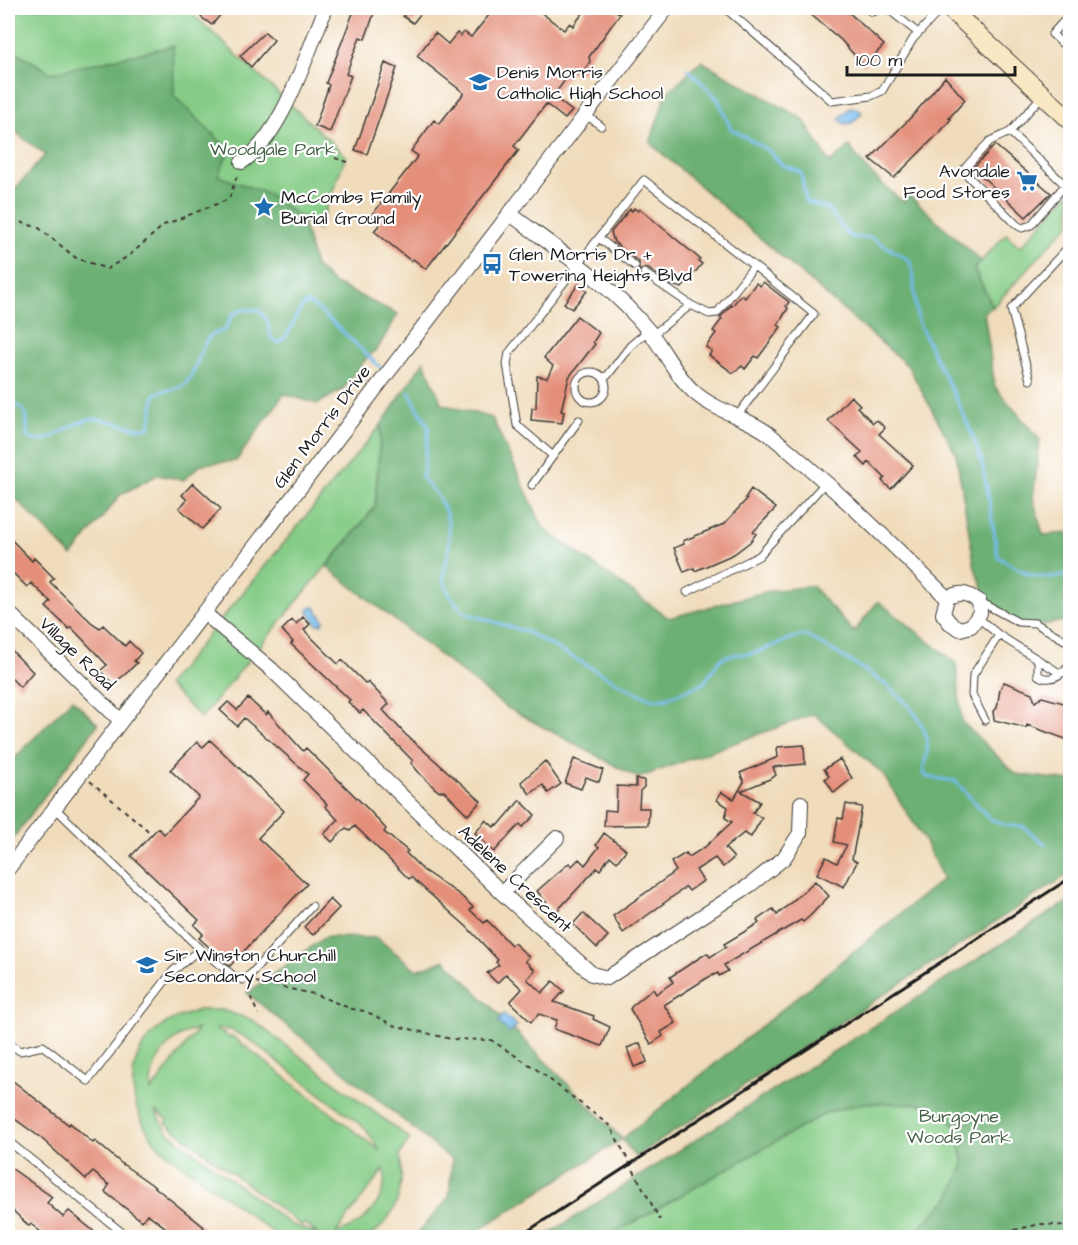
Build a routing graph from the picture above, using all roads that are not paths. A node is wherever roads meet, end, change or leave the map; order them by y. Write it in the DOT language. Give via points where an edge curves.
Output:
graph roads {
  1 [pos="326,8"];
  2 [pos="667,8"];
  3 [pos="725,8"];
  4 [pos="866,8"];
  5 [pos="885,8"];
  6 [pos="942,8"];
  7 [pos="948,8"];
  8 [pos="1071,14"];
  9 [pos="918,33"];
  10 [pos="1071,51"];
  11 [pos="1043,95"];
  12 [pos="585,114"];
  13 [pos="1071,120"];
  14 [pos="601,126"];
  15 [pos="1010,132"];
  16 [pos="242,162"];
  17 [pos="1071,178"];
  18 [pos="1065,185"];
  19 [pos="509,213"];
  20 [pos="600,239"];
  21 [pos="1071,245"];
  22 [pos="578,266"];
  23 [pos="635,266"];
  24 [pos="754,266"];
  25 [pos="644,273"];
  26 [pos="691,305"];
  27 [pos="650,333"];
  28 [pos="603,378"];
  29 [pos="1030,380"];
  30 [pos="735,418"];
  31 [pos="579,420"];
  32 [pos="553,456"];
  33 [pos="825,483"];
  34 [pos="532,485"];
  35 [pos="687,592"];
  36 [pos="946,598"];
  37 [pos="979,601"];
  38 [pos="8,612"];
  39 [pos="204,613"];
  40 [pos="977,617"];
  41 [pos="999,635"];
  42 [pos="1071,643"];
  43 [pos="1038,660"];
  44 [pos="1071,664"];
  45 [pos="1064,672"];
  46 [pos="985,720"];
  47 [pos="121,721"];
  48 [pos="801,803"];
  49 [pos="55,808"];
  50 [pos="557,838"];
  51 [pos="8,869"];
  52 [pos="502,893"];
  53 [pos="312,906"];
  54 [pos="200,949"];
  55 [pos="8,1043"];
  56 [pos="8,1141"];
  57 [pos="129,1238"];
  1 -- 16 [label="street" via="273,131"];
  2 -- 12 [label="street, Glen Morris Drive"];
  3 -- 9 [label="lane" via="832,101 882,91"];
  4 -- 5 [label="lane" via="872,12"];
  5 -- 9 [label="lane"];
  6 -- 9 [label="lane"];
  7 -- 11 [label="main road"];
  8 -- 10 [label="lane" via="1052,34"];
  11 -- 13 [label="main road"];
  11 -- 15 [label="lane"];
  12 -- 14 [label="lane"];
  12 -- 19 [label="street, Glen Morris Drive"];
  15 -- 18 [label="lane"];
  15 -- 18 [label="lane" via="990,141 964,169 1017,225 1031,225"];
  17 -- 18 [label="lane"];
  19 -- 22 [label="street"];
  19 -- 39 [label="street, Glen Morris Drive"];
  20 -- 22 [label="lane"];
  20 -- 23 [label="lane"];
  20 -- 24 [label="lane" via="644,180"];
  21 -- 29 [label="lane" via="1011,309"];
  22 -- 27 [label="street" via="600,281"];
  22 -- 32 [label="lane" via="509,353 507,364 517,425"];
  24 -- 26 [label="lane" via="717,313 709,314"];
  24 -- 30 [label="lane" via="814,314"];
  25 -- 26 [label="lane"];
  26 -- 27 [label="lane"];
  27 -- 28 [label="lane" via="630,346"];
  27 -- 30 [label="street" via="693,391"];
  28 -- 28 [label="lane" via="606,387 599,399 586,400 579,395 577,381 584,374 594,372"];
  30 -- 33 [label="street" via="766,432"];
  31 -- 32 [label="lane"];
  32 -- 34 [label="lane"];
  33 -- 35 [label="lane" via="759,556"];
  33 -- 36 [label="street"];
  36 -- 37 [label="street" via="958,592"];
  36 -- 40 [label="street" via="943,614 950,623 960,628 971,626"];
  37 -- 40 [label="street"];
  37 -- 42 [label="lane" via="1018,622 1035,623"];
  38 -- 47 [label="street, Village Road"];
  39 -- 47 [label="street, Glen Morris Drive"];
  39 -- 52 [label="street, Adelene Crescent" via="271,669"];
  40 -- 41 [label="lane"];
  41 -- 43 [label="lane"];
  41 -- 46 [label="lane" via="973,675 972,695"];
  43 -- 45 [label="lane"];
  43 -- 45 [label="lane" via="1038,675 1042,678"];
  44 -- 45 [label="lane"];
  47 -- 49 [label="street, Glen Morris Drive"];
  48 -- 52 [label="street, Adelene Crescent" via="800,832 784,858 750,885 607,978 582,967"];
  49 -- 51 [label="street, Glen Morris Drive"];
  49 -- 54 [label="lane"];
  50 -- 52 [label="street"];
  53 -- 54 [label="lane" via="243,980"];
  54 -- 55 [label="lane" via="173,971 88,1081 43,1046 21,1051"];
  56 -- 57 [label="lane"];
}
